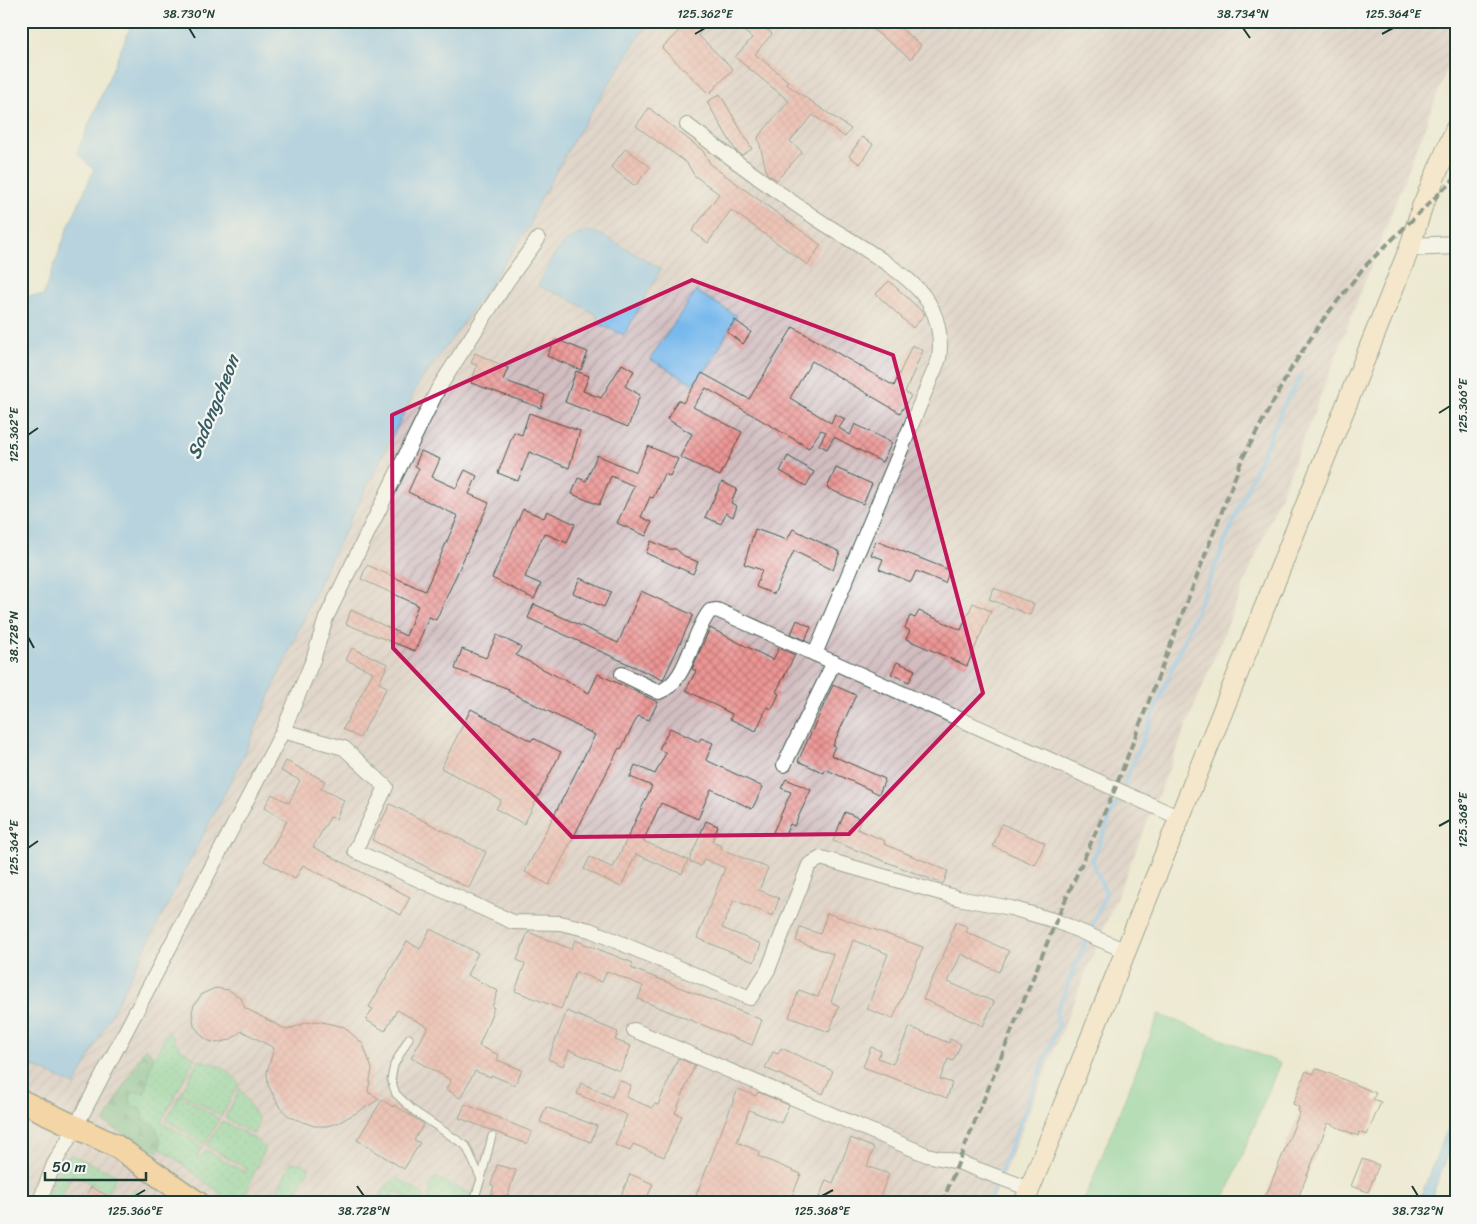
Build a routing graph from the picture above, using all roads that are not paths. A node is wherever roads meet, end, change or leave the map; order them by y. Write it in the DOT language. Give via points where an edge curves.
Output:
graph roads {
  1 [pos="687,126"];
  2 [pos="1456,128"];
  3 [pos="538,239"];
  4 [pos="1456,245"];
  5 [pos="1410,247"];
  6 [pos="815,654"];
  7 [pos="834,662"];
  8 [pos="622,674"];
  9 [pos="284,731"];
  10 [pos="784,765"];
  11 [pos="1180,818"];
  12 [pos="1126,951"];
  13 [pos="634,1030"];
  14 [pos="409,1038"];
  15 [pos="21,1101"];
  16 [pos="75,1128"];
  17 [pos="492,1136"];
  18 [pos="482,1179"];
  19 [pos="1027,1196"];
  20 [pos="39,1203"];
  21 [pos="198,1203"];
  22 [pos="473,1203"];
  1 -- 6 [label="street" via="801,209 908,279 924,295 935,316 941,339 938,359"];
  2 -- 5 [label="main road" via="1422,207"];
  3 -- 9 [label="street" via="438,389 326,618"];
  4 -- 5 [label="street"];
  5 -- 11 [label="main road"];
  6 -- 7 [label="street"];
  6 -- 8 [label="street" via="717,610 710,610 701,621 679,677 670,689 659,692"];
  7 -- 10 [label="street"];
  7 -- 11 [label="street"];
  9 -- 12 [label="street" via="344,748 386,787 355,851 513,922 560,923 590,930 750,998 768,970 809,865 821,858 958,898 1056,921"];
  9 -- 16 [label="street"];
  11 -- 12 [label="main road"];
  12 -- 19 [label="main road"];
  13 -- 19 [label="street" via="927,1155 958,1162"];
  14 -- 18 [label="lane" via="394,1064 391,1080 396,1094 414,1111 466,1146"];
  15 -- 16 [label="main road"];
  16 -- 20 [label="street" via="54,1164"];
  16 -- 21 [label="main road" via="116,1146"];
  17 -- 18 [label="lane"];
  18 -- 22 [label="lane"];
}
